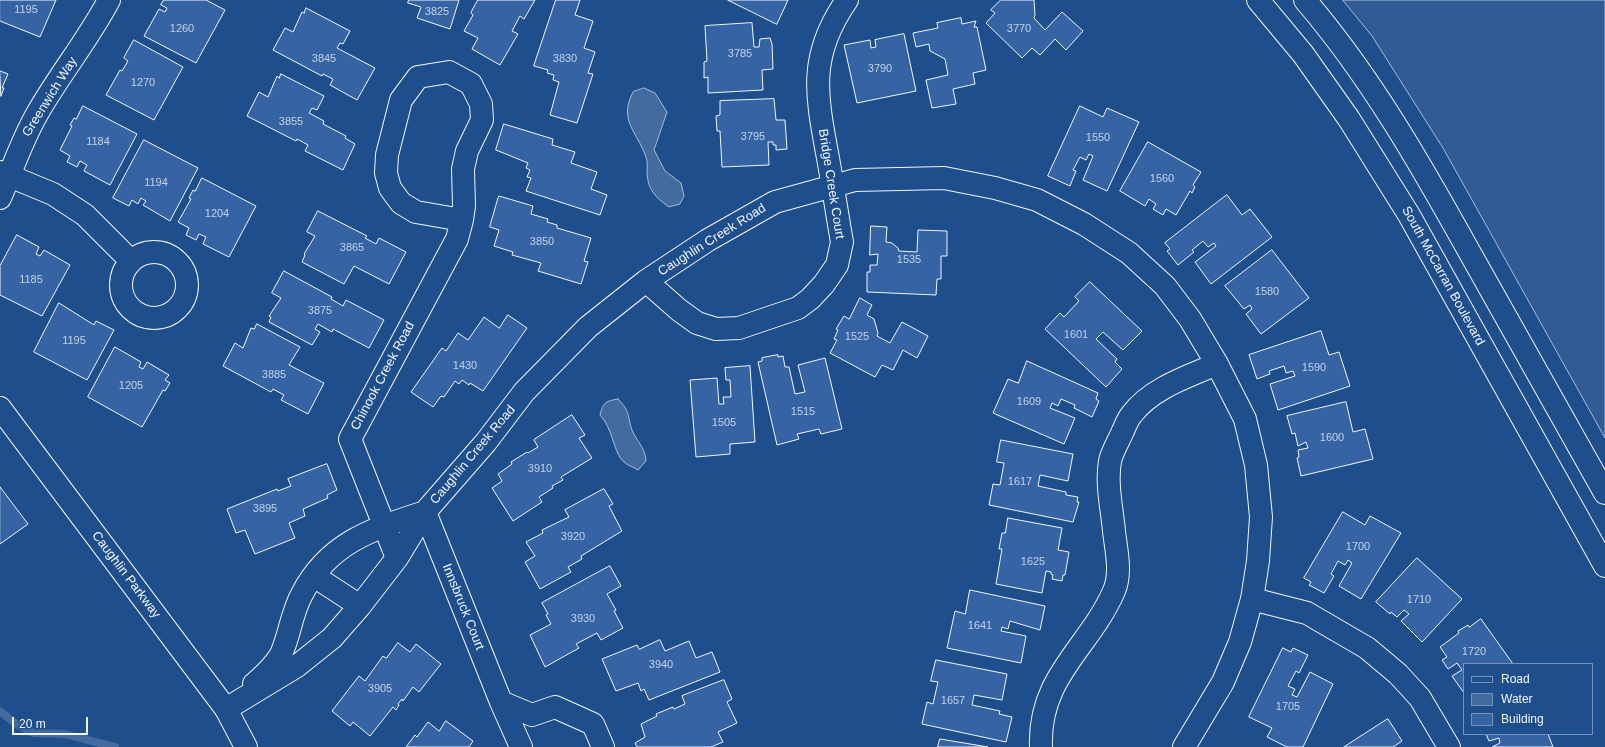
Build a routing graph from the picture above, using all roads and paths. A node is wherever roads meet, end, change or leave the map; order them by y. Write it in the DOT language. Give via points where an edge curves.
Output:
graph roads {
  1 [pos="110,0"];
  2 [pos="847,0"];
  3 [pos="1258,0"];
  4 [pos="1305,0"];
  5 [pos="5,173"];
  6 [pos="833,187"];
  7 [pos="0,198"];
  8 [pos="462,220"];
  9 [pos="131,261"];
  10 [pos="646,281"];
  11 [pos="1217,364"];
  12 [pos="0,408"];
  13 [pos="1605,493"];
  14 [pos="425,512"];
  15 [pos="385,526"];
  16 [pos="398,558"];
  17 [pos="1605,566"];
  18 [pos="314,576"];
  19 [pos="1252,599"];
  20 [pos="360,606"];
  21 [pos="501,702"];
  22 [pos="226,709"];
  23 [pos="246,747"];
  24 [pos="521,747"];
  25 [pos="603,747"];
  26 [pos="1041,747"];
  27 [pos="1184,747"];
  28 [pos="1449,747"];
  1 -- 5 [label="street, Greenwich Way" via="92,32 37,113"];
  2 -- 6 [label="street, Bridge Creek Court" via="834,18 823,44 817,75 818,103"];
  3 -- 17 [label="street, South McCarran Boulevard" via="1303,54 1349,119 1409,214"];
  4 -- 13 [label="street" via="1365,78 1414,154"];
  5 -- 7 [label="street, Greenwich Way"];
  5 -- 9 [label="street" via="53,194 85,215"];
  6 -- 10 [label="street, Caughlin Creek Road" via="775,202 714,237"];
  6 -- 10 [label="street, Bridge Creek Court" via="842,242 837,265 824,284 798,308 739,328 716,329 691,319"];
  6 -- 11 [label="street, Caughlin Creek Road" via="855,180 944,178 996,188 1037,200 1084,224 1134,258 1165,286 1190,319"];
  8 -- 8 [label="street, Chinook Creek Road" via="416,212 401,203 390,188 386,173 387,155 401,100 418,76 449,72 471,84 481,104 482,120 467,151 463,169"];
  8 -- 15 [label="street, Chinook Creek Road" via="457,239 350,439"];
  10 -- 14 [label="street, Caughlin Creek Road" via="588,327 558,356 524,392 486,442"];
  11 -- 19 [label="street, Caughlin Creek Road" via="1245,419 1256,465 1261,517"];
  11 -- 26 [label="street" via="1176,381 1150,396 1131,415 1118,440 1110,461 1109,482 1118,563 1114,589 1100,617 1071,655 1055,682 1044,708"];
  12 -- 22 [label="street, Caughlin Parkway"];
  14 -- 15 [label="street, Caughlin Creek Road"];
  14 -- 16 [label="street, Caughlin Creek Road"];
  14 -- 21 [label="street, Innsbruck Court"];
  15 -- 16 [label="street, Chinook Creek Road"];
  15 -- 18 [label="street, Caughlin Creek Road" via="360,536 337,550"];
  16 -- 20 [label="street, Caughlin Creek Road"];
  18 -- 20 [label="street"];
  18 -- 22 [label="street, Caughlin Creek Road" via="302,594 281,653 270,670"];
  19 -- 27 [label="street, Caughlin Creek Road" via="1240,642 1223,682"];
  19 -- 28 [label="street" via="1307,613 1367,648 1398,674 1420,698"];
  20 -- 22 [label="street, Caughlin Creek Road" via="332,638 297,666"];
  21 -- 24 [label="street, Innsbruck Court"];
  21 -- 25 [label="street" via="532,715 555,708 593,724"];
  22 -- 23 [label="street, Caughlin Parkway"];
}
